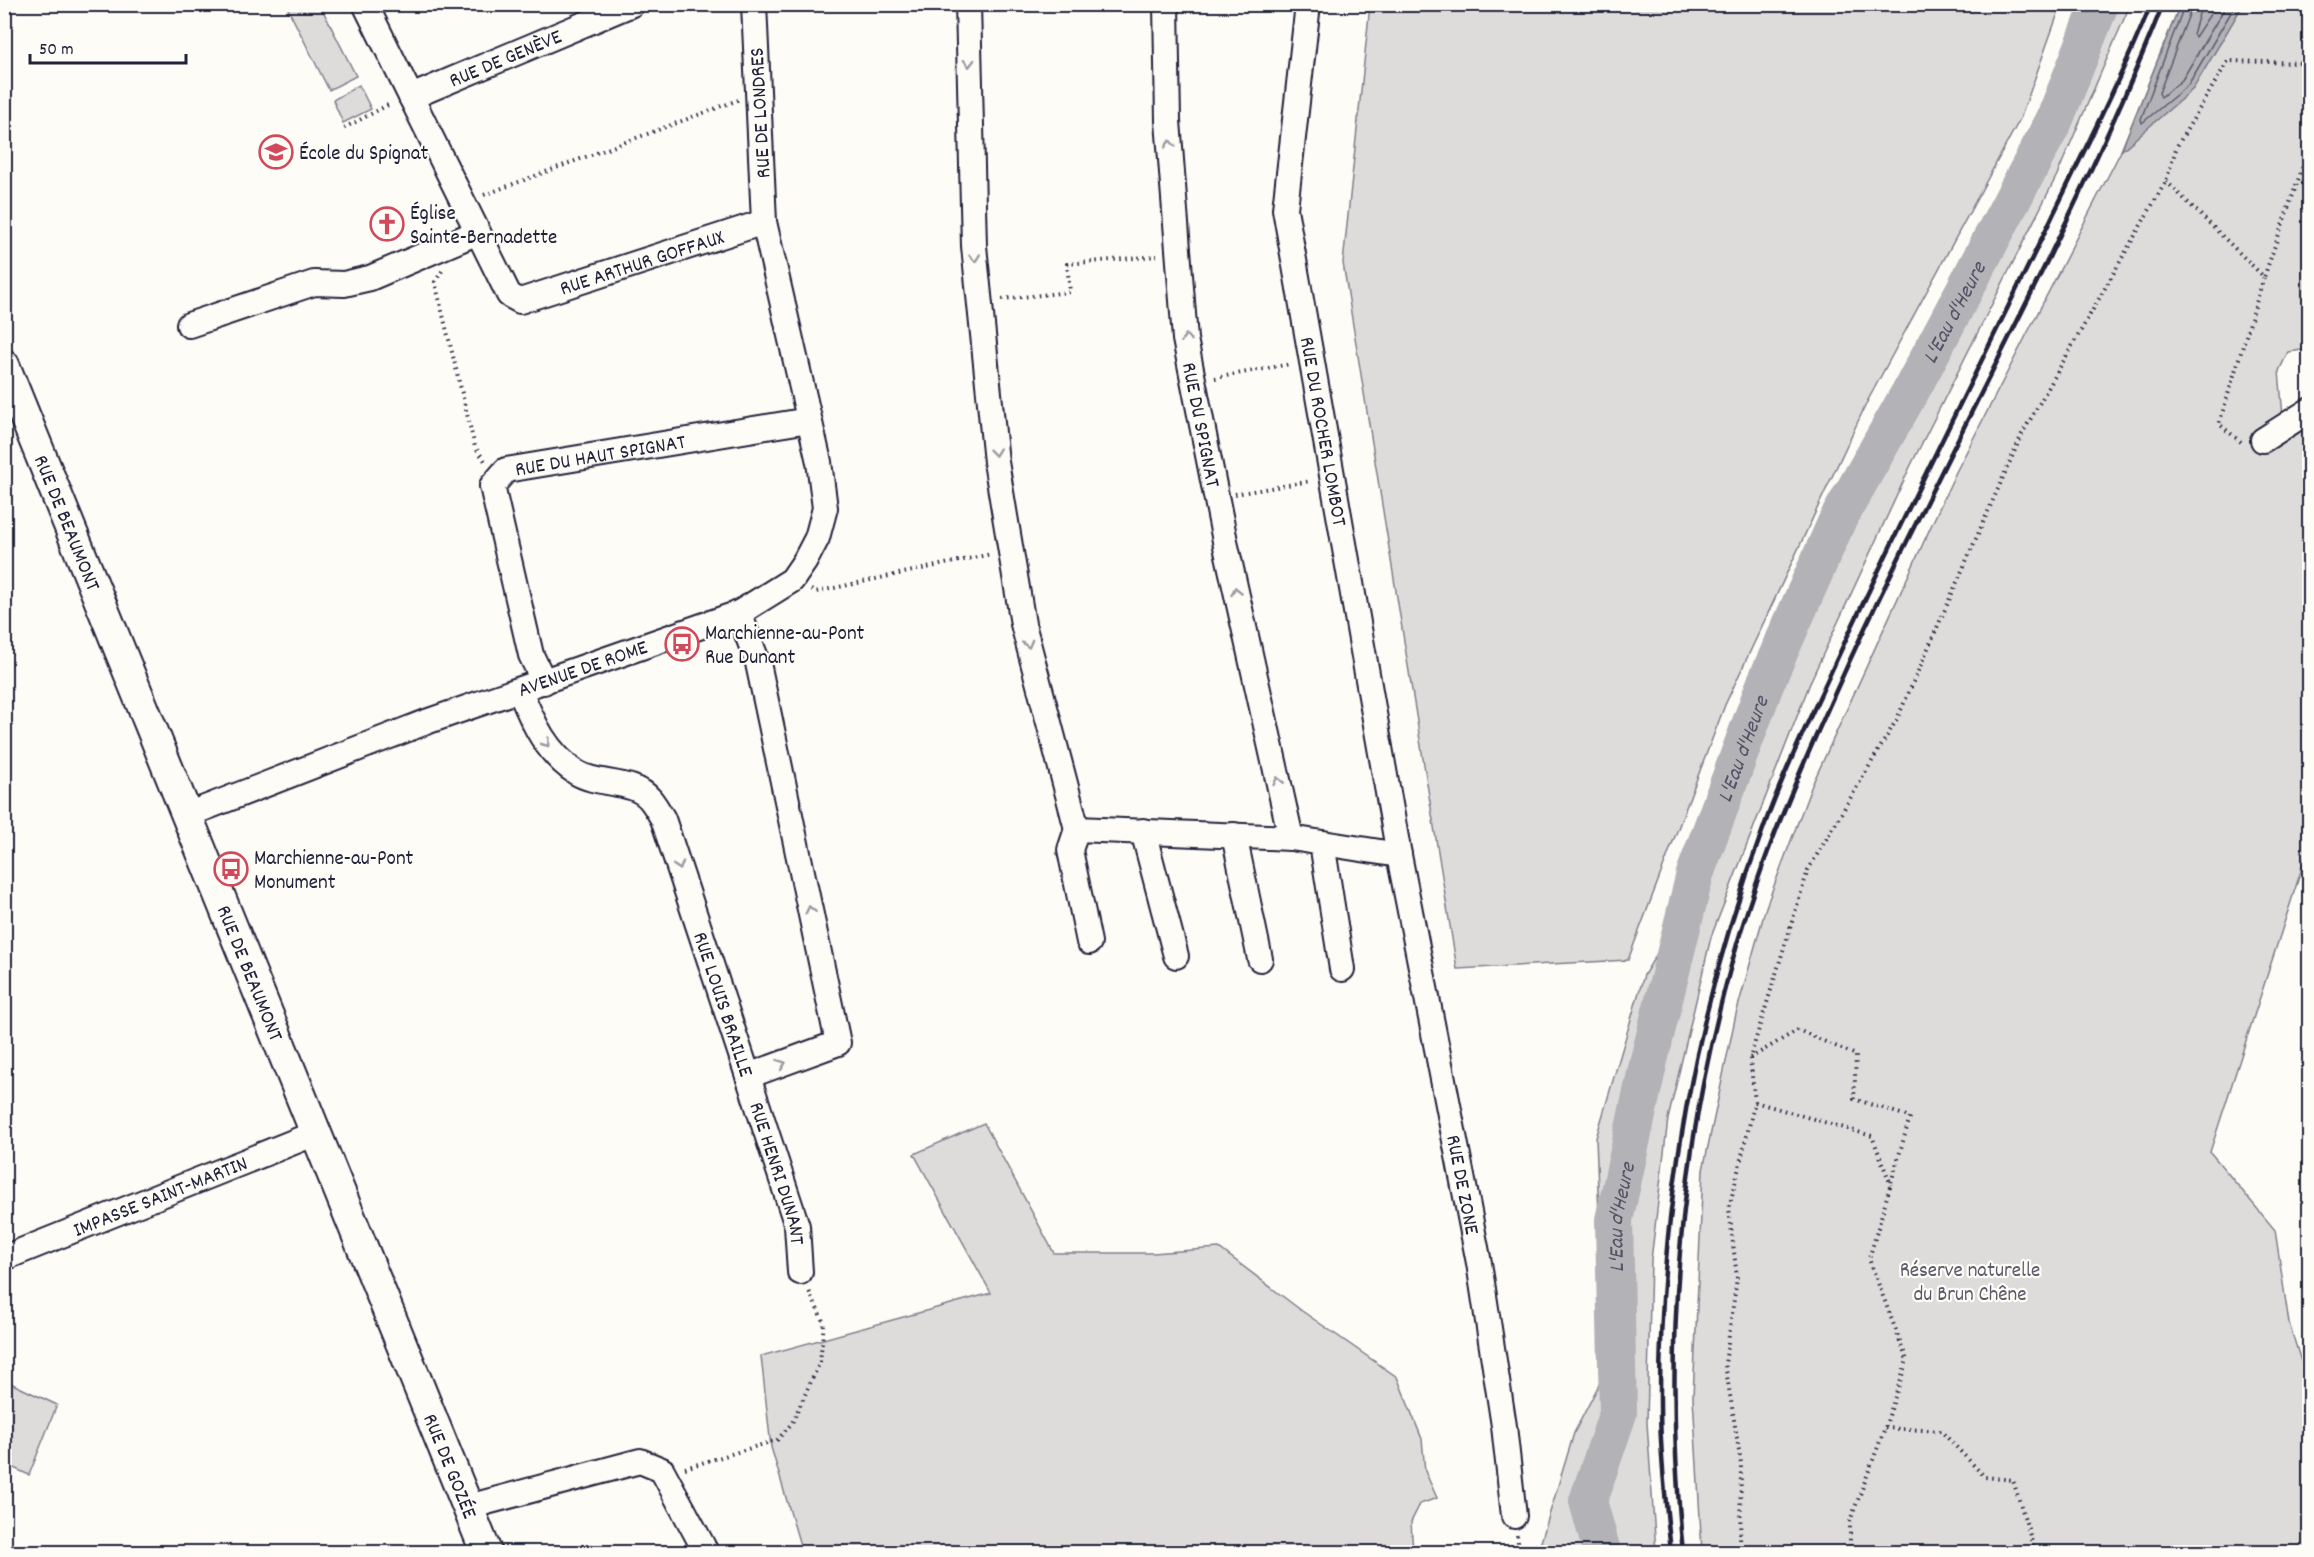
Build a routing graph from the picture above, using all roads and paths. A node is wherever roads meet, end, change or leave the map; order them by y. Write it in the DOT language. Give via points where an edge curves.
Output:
graph roads {
  1 [pos="365,4"];
  2 [pos="632,4"];
  3 [pos="754,4"];
  4 [pos="968,4"];
  5 [pos="1166,4"];
  6 [pos="1308,4"];
  7 [pos="2310,65"];
  8 [pos="758,93"];
  9 [pos="410,95"];
  10 [pos="344,128"];
  11 [pos="2310,146"];
  12 [pos="2166,181"];
  13 [pos="463,203"];
  14 [pos="764,222"];
  15 [pos="469,236"];
  16 [pos="1179,254"];
  17 [pos="2264,277"];
  18 [pos="980,301"];
  19 [pos="189,325"];
  20 [pos="1312,360"];
  21 [pos="4,365"];
  22 [pos="1194,381"];
  23 [pos="2310,410"];
  24 [pos="809,420"];
  25 [pos="2263,440"];
  26 [pos="1332,477"];
  27 [pos="498,479"];
  28 [pos="1216,498"];
  29 [pos="1011,550"];
  30 [pos="792,579"];
  31 [pos="739,613"];
  32 [pos="544,682"];
  33 [pos="520,691"];
  34 [pos="187,815"];
  35 [pos="1077,829"];
  36 [pos="1143,831"];
  37 [pos="1234,836"];
  38 [pos="1291,838"];
  39 [pos="1322,843"];
  40 [pos="1399,855"];
  41 [pos="1089,942"];
  42 [pos="1176,956"];
  43 [pos="1260,959"];
  44 [pos="1342,969"];
  45 [pos="1750,1059"];
  46 [pos="748,1076"];
  47 [pos="1755,1102"];
  48 [pos="316,1133"];
  49 [pos="1892,1186"];
  50 [pos="4,1258"];
  51 [pos="800,1272"];
  52 [pos="416,1379"];
  53 [pos="1885,1428"];
  54 [pos="664,1475"];
  55 [pos="468,1507"];
  56 [pos="1514,1516"];
  57 [pos="486,1552"];
  58 [pos="706,1552"];
  59 [pos="1740,1552"];
  60 [pos="1850,1552"];
  61 [pos="2034,1552"];
  1 -- 9 [label="street"];
  2 -- 9 [label="street, RUE DE GENÈVE"];
  3 -- 8 [label="street, RUE DE LONDRES"];
  4 -- 18 [label="street, one-way" via="974,246"];
  16 -- 5 [label="street, RUE DU SPIGNAT, one-way" via="1168,121"];
  6 -- 20 [label="street, RUE DU ROCHER LOMBOT" via="1286,209"];
  7 -- 12 [label="path" via="2228,61 2177,146"];
  8 -- 13 [label="path"];
  8 -- 14 [label="street, RUE DE LONDRES"];
  9 -- 10 [label="path"];
  9 -- 13 [label="street"];
  11 -- 17 [label="path"];
  12 -- 17 [label="path"];
  12 -- 45 [label="path" via="2022,434 1898,719 1808,870"];
  13 -- 15 [label="street"];
  14 -- 15 [label="street, RUE ARTHUR GOFFAUX" via="520,301 509,295"];
  14 -- 24 [label="street, AVENUE DE ROME"];
  15 -- 19 [label="street" via="370,278 344,285 314,283"];
  15 -- 27 [label="path" via="435,282 476,447"];
  16 -- 18 [label="path" via="1067,264 1070,292"];
  22 -- 16 [label="street, RUE DU SPIGNAT, one-way" via="1185,339"];
  17 -- 25 [label="path" via="2219,424 2243,443"];
  18 -- 29 [label="street, one-way" via="996,462"];
  20 -- 22 [label="path"];
  20 -- 26 [label="street, RUE DU ROCHER LOMBOT"];
  21 -- 34 [label="main road, RUE DE BEAUMONT"];
  22 -- 28 [label="street, RUE DU SPIGNAT"];
  23 -- 25 [label="street"];
  24 -- 27 [label="street, RUE DU HAUT SPIGNAT" via="506,470"];
  24 -- 30 [label="street, AVENUE DE ROME" via="825,508 817,538"];
  26 -- 28 [label="path"];
  26 -- 40 [label="street, RUE DU ROCHER LOMBOT"];
  27 -- 32 [label="street, RUE DU HAUT SPIGNAT" via="492,486 501,529 531,655"];
  38 -- 28 [label="street, RUE DU SPIGNAT, one-way"];
  29 -- 30 [label="path" via="816,592"];
  29 -- 35 [label="street, one-way" via="1023,624"];
  30 -- 31 [label="street, AVENUE DE ROME"];
  31 -- 32 [label="street, AVENUE DE ROME"];
  46 -- 31 [label="street, RUE LOUIS BRAILLE, one-way" via="838,1043 758,663"];
  32 -- 33 [label="street, AVENUE DE ROME"];
  33 -- 34 [label="street, AVENUE DE ROME" via="426,722"];
  33 -- 46 [label="street, RUE LOUIS BRAILLE, one-way" via="537,730 554,754 578,774 628,787 649,798 663,819"];
  34 -- 48 [label="main road, RUE DE BEAUMONT"];
  35 -- 36 [label="street"];
  35 -- 41 [label="street" via="1070,850"];
  36 -- 37 [label="street"];
  36 -- 42 [label="street"];
  37 -- 38 [label="street"];
  37 -- 43 [label="street"];
  38 -- 39 [label="street"];
  39 -- 40 [label="street"];
  39 -- 44 [label="street"];
  40 -- 56 [label="street, RUE DE ZONE" via="1479,1263"];
  45 -- 47 [label="path"];
  45 -- 49 [label="path" via="1798,1030 1856,1054 1854,1100 1910,1117"];
  46 -- 51 [label="street, RUE HENRI DUNANT" via="797,1226"];
  47 -- 49 [label="path" via="1872,1136"];
  47 -- 59 [label="path" via="1729,1208 1737,1278 1725,1364 1741,1463"];
  48 -- 50 [label="street, IMPASSE SAINT-MARTIN"];
  48 -- 52 [label="main road, RUE DE BEAUMONT"];
  49 -- 53 [label="path" via="1869,1259 1907,1360"];
  51 -- 54 [label="path" via="824,1323 820,1362 792,1423 777,1440"];
  52 -- 55 [label="main road, RUE DE GOZÉE"];
  53 -- 60 [label="path" via="1850,1521"];
  53 -- 61 [label="path" via="1941,1431 1985,1477 2013,1480"];
  54 -- 55 [label="street" via="662,1470 640,1461"];
  54 -- 58 [label="street"];
  55 -- 57 [label="main road, RUE DE GOZÉE"];
}
